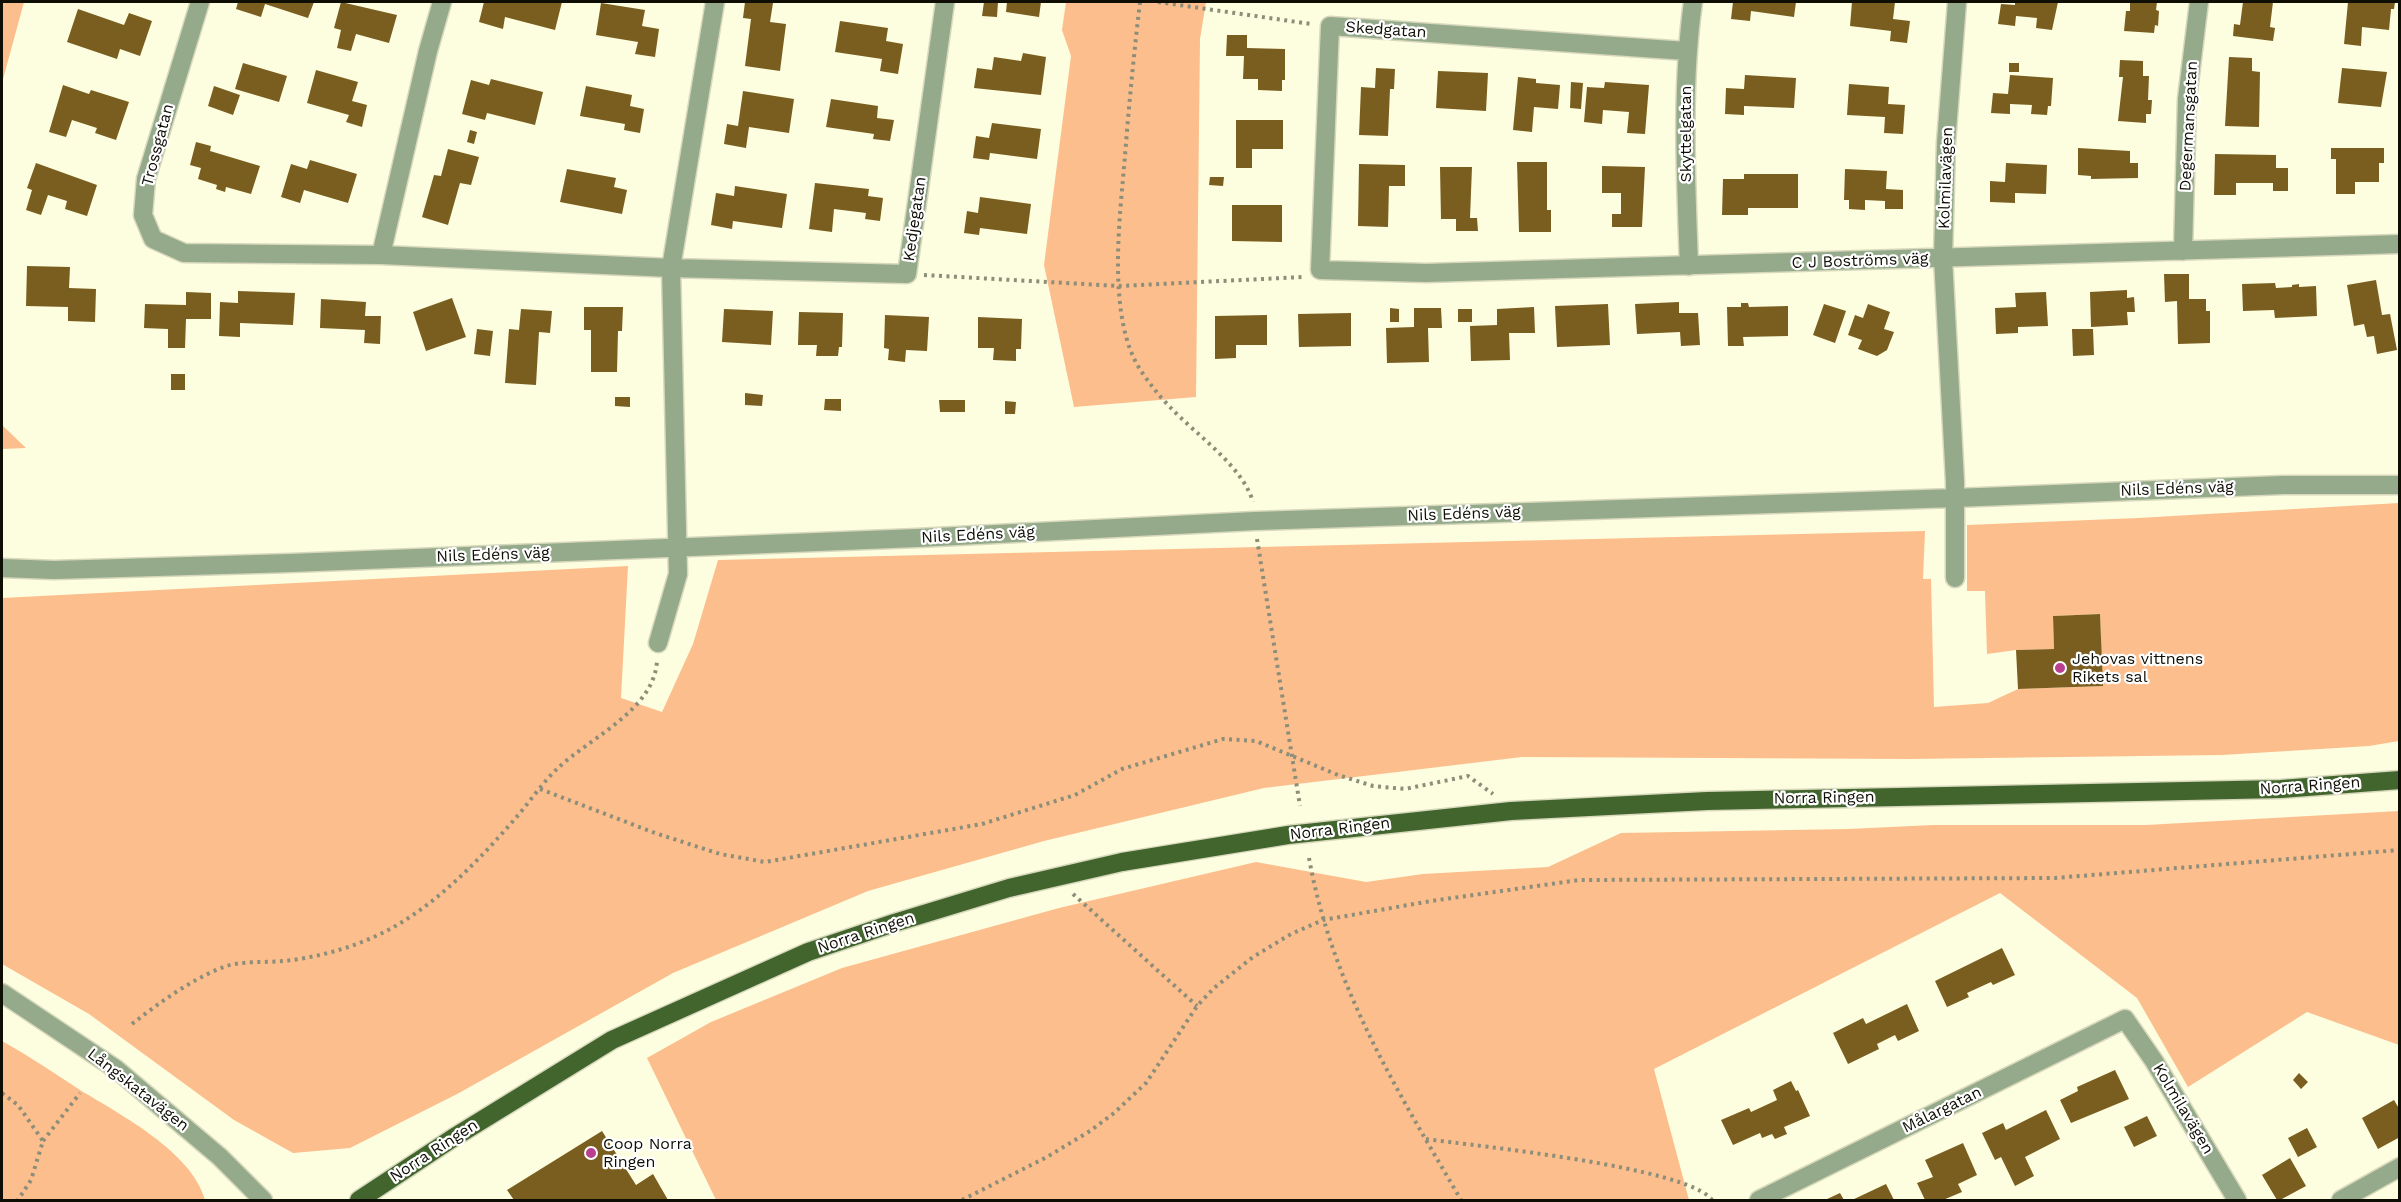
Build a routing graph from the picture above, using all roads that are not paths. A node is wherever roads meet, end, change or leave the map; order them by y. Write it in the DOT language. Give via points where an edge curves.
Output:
graph roads {
  1 [pos="200,2"];
  2 [pos="442,2"];
  3 [pos="715,2"];
  4 [pos="945,2"];
  5 [pos="1693,2"];
  6 [pos="1957,2"];
  7 [pos="2199,2"];
  8 [pos="1686,51"];
  9 [pos="2400,244"];
  10 [pos="2183,251"];
  11 [pos="381,255"];
  12 [pos="1943,258"];
  13 [pos="1689,266"];
  14 [pos="671,268"];
  15 [pos="1320,270"];
  16 [pos="2400,484"];
  17 [pos="1955,498"];
  18 [pos="678,548"];
  19 [pos="2,567"];
  20 [pos="1955,578"];
  21 [pos="658,643"];
  22 [pos="2400,780"];
  23 [pos="2,993"];
  24 [pos="2125,1019"];
  25 [pos="2400,1167"];
  26 [pos="263,1200"];
  27 [pos="359,1200"];
  28 [pos="1759,1200"];
  29 [pos="2237,1200"];
  30 [pos="2341,1200"];
  1 -- 11 [label="street, Trossgatan" via="146,179 143,215 153,239 184,253"];
  2 -- 11 [label="street"];
  3 -- 14 [label="street"];
  4 -- 14 [label="street, Kedjegatan" via="907,274"];
  5 -- 8 [label="street, Skyttelgatan"];
  6 -- 12 [label="street, Kolmilavägen" via="1946,143"];
  7 -- 10 [label="street, Degermansgatan" via="2187,99"];
  8 -- 13 [label="street, Skyttelgatan"];
  8 -- 15 [label="street, Skedgatan" via="1330,26"];
  9 -- 10 [label="street, C J Boströms väg"];
  10 -- 12 [label="street, C J Boströms väg"];
  11 -- 14 [label="street, Trossgatan"];
  12 -- 13 [label="street, C J Boströms väg"];
  12 -- 17 [label="street, Kolmilavägen"];
  13 -- 15 [label="street, C J Boströms väg" via="1426,273"];
  14 -- 18 [label="street"];
  16 -- 17 [label="street, Nils Edéns väg"];
  17 -- 18 [label="street, Nils Edéns väg" via="1255,521"];
  17 -- 20 [label="street"];
  18 -- 19 [label="street, Nils Edéns väg" via="54,570"];
  18 -- 21 [label="street" via="678,574"];
  22 -- 27 [label="main road, Norra Ringen" via="2281,789 1707,801 1511,811 1288,835 1122,862 999,891 808,952 612,1040"];
  23 -- 26 [label="street, Långskatavägen" via="116,1069 220,1157"];
  24 -- 28 [label="street, Målargatan"];
  24 -- 29 [label="street, Kolmilavägen"];
  25 -- 30 [label="street"];
}
